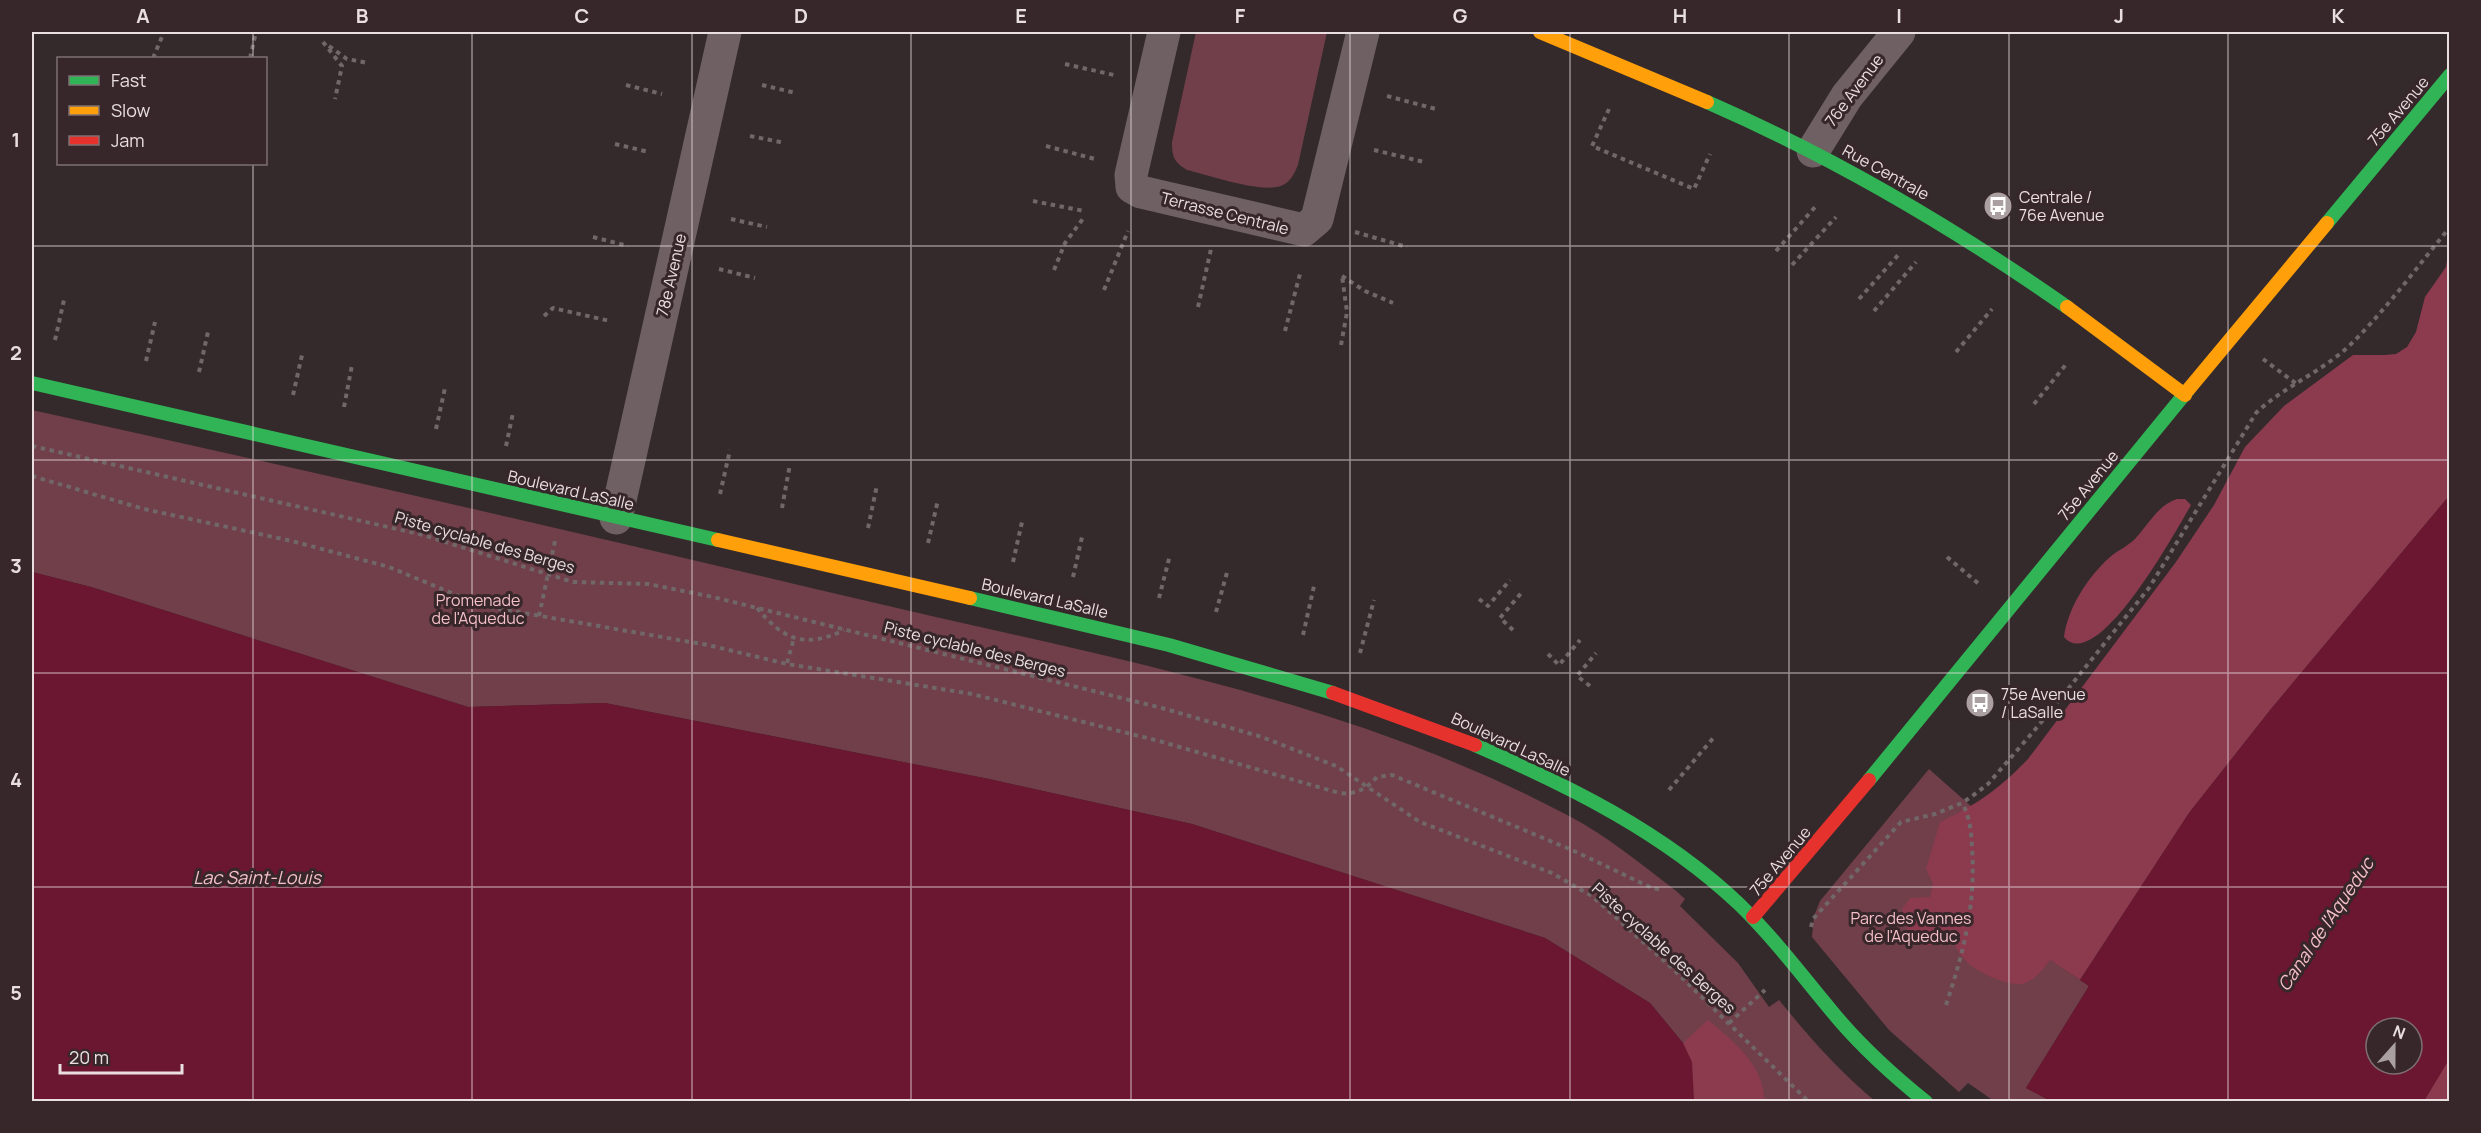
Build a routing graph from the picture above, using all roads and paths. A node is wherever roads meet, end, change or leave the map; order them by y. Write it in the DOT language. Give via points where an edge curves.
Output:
graph roads {
  1 [pos="164,32"];
  2 [pos="256,32"];
  3 [pos="725,32"];
  4 [pos="1164,32"];
  5 [pos="1363,32"];
  6 [pos="1540,32"];
  7 [pos="1899,32"];
  8 [pos="153,57"];
  9 [pos="250,57"];
  10 [pos="368,63"];
  11 [pos="1065,64"];
  12 [pos="1114,75"];
  13 [pos="2450,75"];
  14 [pos="626,85"];
  15 [pos="762,85"];
  16 [pos="796,93"];
  17 [pos="662,94"];
  18 [pos="1387,96"];
  19 [pos="335,99"];
  20 [pos="1610,109"];
  21 [pos="1436,110"];
  22 [pos="750,136"];
  23 [pos="615,144"];
  24 [pos="785,144"];
  25 [pos="1046,146"];
  26 [pos="1374,150"];
  27 [pos="1813,151"];
  28 [pos="649,152"];
  29 [pos="1710,154"];
  30 [pos="1095,159"];
  31 [pos="1424,162"];
  32 [pos="1033,201"];
  33 [pos="1816,206"];
  34 [pos="1836,217"];
  35 [pos="731,219"];
  36 [pos="767,227"];
  37 [pos="2450,227"];
  38 [pos="1128,231"];
  39 [pos="1355,232"];
  40 [pos="593,237"];
  41 [pos="628,246"];
  42 [pos="1407,247"];
  43 [pos="1211,249"];
  44 [pos="1776,251"];
  45 [pos="1900,253"];
  46 [pos="1916,262"];
  47 [pos="1792,265"];
  48 [pos="719,269"];
  49 [pos="1054,270"];
  50 [pos="1301,270"];
  51 [pos="756,278"];
  52 [pos="1104,290"];
  53 [pos="1859,299"];
  54 [pos="64,300"];
  55 [pos="1393,303"];
  56 [pos="1198,307"];
  57 [pos="1992,309"];
  58 [pos="1874,311"];
  59 [pos="544,316"];
  60 [pos="610,321"];
  61 [pos="154,322"];
  62 [pos="1285,331"];
  63 [pos="208,332"];
  64 [pos="55,340"];
  65 [pos="1341,345"];
  66 [pos="1956,352"];
  67 [pos="302,355"];
  68 [pos="2262,358"];
  69 [pos="146,361"];
  70 [pos="2068,362"];
  71 [pos="352,365"];
  72 [pos="199,372"];
  73 [pos="32,383"];
  74 [pos="2298,385"];
  75 [pos="445,388"];
  76 [pos="294,395"];
  77 [pos="2185,395"];
  78 [pos="2034,404"];
  79 [pos="344,407"];
  80 [pos="513,413"];
  81 [pos="436,429"];
  82 [pos="32,446"];
  83 [pos="506,446"];
  84 [pos="730,450"];
  85 [pos="790,464"];
  86 [pos="32,476"];
  87 [pos="877,485"];
  88 [pos="720,494"];
  89 [pos="938,500"];
  90 [pos="782,508"];
  91 [pos="616,518"];
  92 [pos="1022,522"];
  93 [pos="868,528"];
  94 [pos="1082,537"];
  95 [pos="555,540"];
  96 [pos="928,543"];
  97 [pos="1170,555"];
  98 [pos="1947,557"];
  99 [pos="1013,562"];
  100 [pos="1227,569"];
  101 [pos="548,574"];
  102 [pos="1073,577"];
  103 [pos="1510,579"];
  104 [pos="1978,584"];
  105 [pos="1314,586"];
  106 [pos="1523,591"];
  107 [pos="1159,598"];
  108 [pos="1479,598"];
  109 [pos="1374,600"];
  110 [pos="757,608"];
  111 [pos="1216,612"];
  112 [pos="539,616"];
  113 [pos="845,630"];
  114 [pos="1513,630"];
  115 [pos="1303,635"];
  116 [pos="794,638"];
  117 [pos="1580,640"];
  118 [pos="1360,653"];
  119 [pos="1548,654"];
  120 [pos="1596,654"];
  121 [pos="787,663"];
  122 [pos="1590,686"];
  123 [pos="1715,736"];
  124 [pos="1368,787"];
  125 [pos="1669,790"];
  126 [pos="1962,803"];
  127 [pos="1666,891"];
  128 [pos="1753,917"];
  129 [pos="1813,919"];
  130 [pos="1766,990"];
  131 [pos="1946,1005"];
  132 [pos="1728,1023"];
  133 [pos="1809,1101"];
  134 [pos="1926,1101"];
  1 -- 8 [label="path"];
  2 -- 9 [label="path"];
  3 -- 91 [label="street, 78e Avenue"];
  4 -- 5 [label="street, Terrasse Centrale" via="1131,175 1132,187 1304,230 1317,219"];
  6 -- 27 [label="main road, Rue Centrale" via="1636,70"];
  7 -- 27 [label="street, 76e Avenue" via="1847,96"];
  10 -- 19 [label="path" via="347,59 323,42 342,66"];
  11 -- 12 [label="path"];
  13 -- 77 [label="main road, 75e Avenue"];
  14 -- 17 [label="path"];
  15 -- 16 [label="path"];
  18 -- 21 [label="path"];
  20 -- 29 [label="path" via="1592,146 1694,189"];
  22 -- 24 [label="path"];
  23 -- 28 [label="path"];
  25 -- 30 [label="path"];
  26 -- 31 [label="path"];
  27 -- 77 [label="main road, Rue Centrale" via="1996,257 2105,332"];
  32 -- 49 [label="path" via="1084,213"];
  33 -- 44 [label="path"];
  34 -- 47 [label="path"];
  35 -- 36 [label="path"];
  37 -- 74 [label="path" via="2349,345"];
  38 -- 52 [label="path"];
  39 -- 42 [label="path"];
  40 -- 41 [label="path"];
  43 -- 56 [label="path"];
  45 -- 53 [label="path"];
  46 -- 58 [label="path"];
  48 -- 51 [label="path"];
  50 -- 62 [label="path"];
  54 -- 64 [label="path"];
  55 -- 65 [label="path" via="1342,276 1347,312"];
  57 -- 66 [label="path"];
  59 -- 60 [label="path" via="553,308"];
  61 -- 69 [label="path"];
  63 -- 72 [label="path"];
  67 -- 76 [label="path"];
  68 -- 74 [label="path"];
  70 -- 78 [label="path"];
  71 -- 79 [label="path"];
  73 -- 91 [label="main road, Boulevard LaSalle"];
  74 -- 126 [label="path" via="2256,413 2135,606 1988,784"];
  75 -- 81 [label="path"];
  77 -- 128 [label="main road, 75e Avenue"];
  80 -- 83 [label="path"];
  82 -- 101 [label="path, Piste cyclable des Berges" via="423,535"];
  84 -- 88 [label="path"];
  85 -- 90 [label="path"];
  86 -- 112 [label="path" via="144,509 292,541 388,567 483,606"];
  87 -- 93 [label="path"];
  89 -- 96 [label="path"];
  91 -- 128 [label="main road, Boulevard LaSalle" via="1110,630 1258,668 1378,706 1525,766 1624,819 1690,863"];
  92 -- 99 [label="path"];
  94 -- 102 [label="path"];
  95 -- 101 [label="path"];
  97 -- 107 [label="path"];
  98 -- 104 [label="path"];
  100 -- 111 [label="path"];
  101 -- 110 [label="path, Piste cyclable des Berges" via="588,584 669,587"];
  101 -- 112 [label="path"];
  103 -- 108 [label="path" via="1488,606"];
  105 -- 115 [label="path"];
  106 -- 114 [label="path" via="1500,618"];
  109 -- 118 [label="path"];
  110 -- 113 [label="path, Piste cyclable des Berges"];
  110 -- 116 [label="path" via="774,628"];
  112 -- 121 [label="path"];
  113 -- 116 [label="path" via="815,640"];
  113 -- 124 [label="path, Piste cyclable des Berges" via="1213,722 1313,755"];
  116 -- 121 [label="path"];
  117 -- 119 [label="path" via="1559,665"];
  120 -- 122 [label="path" via="1577,676"];
  121 -- 124 [label="path" via="1031,707 1339,793 1352,795"];
  123 -- 125 [label="path"];
  124 -- 127 [label="path" via="1377,777 1392,775"];
  124 -- 132 [label="path, Piste cyclable des Berges" via="1420,822 1572,883 1592,896"];
  126 -- 129 [label="path" via="1901,822"];
  126 -- 131 [label="path" via="1970,829 1974,872 1972,912"];
  128 -- 134 [label="main road, Boulevard LaSalle" via="1856,1037"];
  130 -- 132 [label="path"];
  132 -- 133 [label="path, Piste cyclable des Berges"];
}
